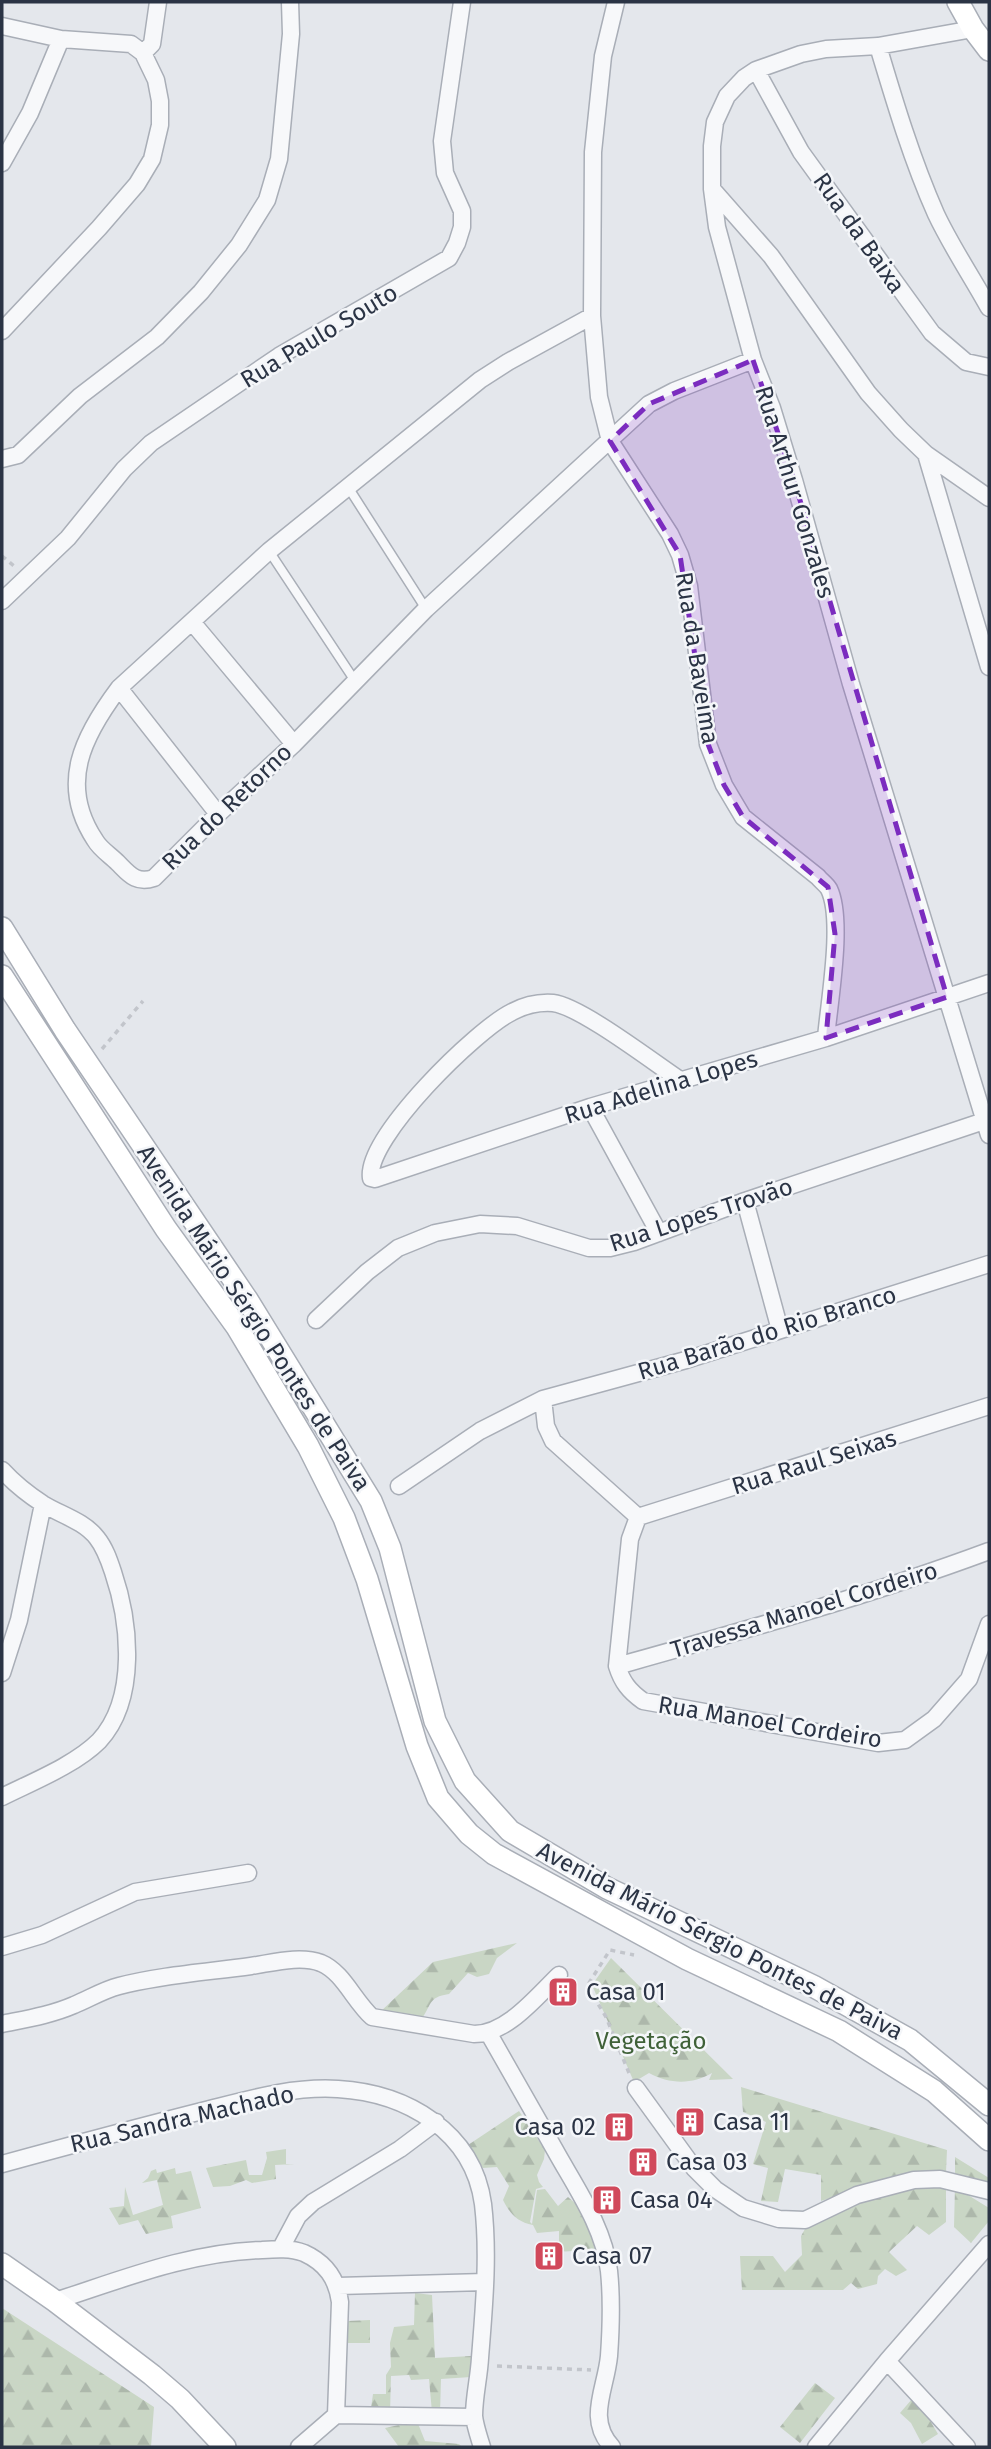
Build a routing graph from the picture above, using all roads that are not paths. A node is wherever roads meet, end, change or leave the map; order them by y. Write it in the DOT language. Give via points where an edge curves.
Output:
graph roads {
  1 [pos="158,2"];
  2 [pos="290,2"];
  3 [pos="461,2"];
  4 [pos="616,2"];
  5 [pos="958,2"];
  6 [pos="2,26"];
  7 [pos="973,29"];
  8 [pos="61,39"];
  9 [pos="878,46"];
  10 [pos="989,50"];
  11 [pos="143,54"];
  12 [pos="757,70"];
  13 [pos="2,163"];
  14 [pos="712,189"];
  15 [pos="989,308"];
  16 [pos="592,316"];
  17 [pos="2,331"];
  18 [pos="753,360"];
  19 [pos="989,367"];
  20 [pos="610,441"];
  21 [pos="926,454"];
  22 [pos="2,459"];
  23 [pos="348,487"];
  24 [pos="989,498"];
  25 [pos="269,551"];
  26 [pos="2,601"];
  27 [pos="426,608"];
  28 [pos="192,622"];
  29 [pos="989,667"];
  30 [pos="355,681"];
  31 [pos="120,688"];
  32 [pos="294,744"];
  33 [pos="218,814"];
  34 [pos="2,928"];
  35 [pos="2,976"];
  36 [pos="989,983"];
  37 [pos="947,997"];
  38 [pos="825,1038"];
  39 [pos="680,1080"];
  40 [pos="590,1107"];
  41 [pos="987,1128"];
  42 [pos="745,1201"];
  43 [pos="659,1233"];
  44 [pos="989,1264"];
  45 [pos="316,1320"];
  46 [pos="780,1330"];
  47 [pos="543,1399"];
  48 [pos="989,1406"];
  49 [pos="2,1470"];
  50 [pos="399,1486"];
  51 [pos="43,1504"];
  52 [pos="638,1517"];
  53 [pos="989,1550"];
  54 [pos="2,1616"];
  55 [pos="19,1620"];
  56 [pos="989,1624"];
  57 [pos="617,1666"];
  58 [pos="2,1673"];
  59 [pos="2,1797"];
  60 [pos="248,1873"];
  61 [pos="2,1947"];
  62 [pos="559,1975"];
  63 [pos="2,2024"];
  64 [pos="489,2034"];
  65 [pos="636,2088"];
  66 [pos="989,2105"];
  67 [pos="436,2122"];
  68 [pos="989,2140"];
  69 [pos="2,2164"];
  70 [pos="989,2191"];
  71 [pos="989,2244"];
  72 [pos="281,2248"];
  73 [pos="2,2264"];
  74 [pos="485,2282"];
  75 [pos="338,2286"];
  76 [pos="55,2301"];
  77 [pos="887,2361"];
  78 [pos="336,2416"];
  79 [pos="474,2417"];
  80 [pos="225,2447"];
  81 [pos="299,2447"];
  82 [pos="482,2447"];
  83 [pos="612,2447"];
  84 [pos="816,2447"];
  85 [pos="967,2447"];
  1 -- 11 [label="street" via="152,44"];
  2 -- 22 [label="street" via="279,159 267,200 239,245 158,337 80,396 18,455"];
  3 -- 26 [label="street, Rua Paulo Souto" via="442,141 444,173 463,211 460,235 449,258 279,356 151,443 68,538"];
  4 -- 16 [label="street, Rua da Baveima" via="603,56 593,152"];
  5 -- 7 [label="main road"];
  6 -- 8 [label="street"];
  7 -- 9 [label="street, Rua Arthur Gonzales"];
  7 -- 10 [label="main road"];
  8 -- 11 [label="street" via="131,44"];
  8 -- 13 [label="street" via="30,113"];
  9 -- 12 [label="street, Rua Arthur Gonzales" via="825,49"];
  9 -- 15 [label="street" via="919,173"];
  11 -- 17 [label="street" via="156,80 160,102 152,159 99,228"];
  12 -- 14 [label="street, Rua Arthur Gonzales" via="727,96 715,122"];
  12 -- 19 [label="street, Rua da Baixa" via="801,152 932,333 966,362"];
  14 -- 18 [label="street, Rua Arthur Gonzales" via="717,227"];
  14 -- 21 [label="street" via="771,256 868,393"];
  16 -- 20 [label="street, Rua da Baveima" via="599,397"];
  16 -- 23 [label="street, Rua do Retorno" via="480,380"];
  18 -- 20 [label="street, Rua do Retorno" via="649,404"];
  18 -- 37 [label="street, Rua Arthur Gonzales" via="794,480"];
  20 -- 27 [label="street, Rua do Retorno"];
  20 -- 38 [label="street, Rua da Baveima" via="680,555 689,586 708,744 724,785 743,817 828,887 835,934"];
  21 -- 24 [label="street"];
  21 -- 29 [label="street"];
  23 -- 25 [label="street, Rua do Retorno"];
  23 -- 27 [label="lane"];
  25 -- 28 [label="street, Rua do Retorno"];
  25 -- 30 [label="lane"];
  27 -- 30 [label="street, Rua do Retorno"];
  28 -- 31 [label="street, Rua do Retorno"];
  28 -- 32 [label="street"];
  30 -- 32 [label="street, Rua do Retorno"];
  31 -- 33 [label="street"];
  31 -- 33 [label="street, Rua do Retorno" via="102,712 78,763 76,791 96,843 129,875 145,881 154,878"];
  32 -- 33 [label="street, Rua do Retorno"];
  34 -- 66 [label="main road, Avenida Mário Sérgio Pontes de Paiva" via="248,1301 371,1501 390,1548 435,1721 465,1781 510,1831 607,1888 813,1986 910,2040"];
  35 -- 68 [label="main road, Avenida Mário Sérgio Pontes de Paiva" via="166,1229 237,1327 308,1446 344,1518 367,1579 417,1746 438,1798 454,1818 494,1854 687,1959 839,2031 934,2091"];
  36 -- 37 [label="street, Rua Adelina Lopes"];
  37 -- 38 [label="street, Rua Adelina Lopes"];
  37 -- 41 [label="street, Rua Arthur Gonzales"];
  38 -- 39 [label="street, Rua Adelina Lopes"];
  39 -- 40 [label="street, Rua Adelina Lopes"];
  39 -- 40 [label="street, Rua Adelina Lopes" via="576,1011 555,1003 534,1003 510,1012 424,1086 384,1141 371,1167 371,1178"];
  40 -- 43 [label="street"];
  41 -- 42 [label="street, Rua Lopes Trovão"];
  42 -- 43 [label="street, Rua Lopes Trovão"];
  42 -- 46 [label="street"];
  43 -- 45 [label="street, Rua Lopes Trovão" via="610,1248 589,1248 517,1226 480,1224 435,1233 398,1248"];
  44 -- 46 [label="street, Rua Barão do Rio Branco"];
  46 -- 47 [label="street, Rua Barão do Rio Branco"];
  47 -- 50 [label="street, Rua Barão do Rio Branco" via="480,1431"];
  47 -- 52 [label="street" via="553,1441"];
  48 -- 52 [label="street, Rua Raul Seixas"];
  49 -- 51 [label="street"];
  51 -- 55 [label="street"];
  51 -- 59 [label="street" via="82,1524 105,1549 119,1590 125,1634 124,1685 120,1706 98,1741 79,1757"];
  52 -- 57 [label="street" via="630,1539"];
  53 -- 57 [label="street, Travessa Manoel Cordeiro" via="784,1619"];
  54 -- 55 [label="street"];
  55 -- 58 [label="street"];
  56 -- 57 [label="street, Rua Manoel Cordeiro" via="969,1679 934,1719 905,1740 878,1743 643,1701 621,1680"];
  60 -- 61 [label="street" via="135,1892 42,1935"];
  62 -- 64 [label="street"];
  63 -- 64 [label="street" via="42,2016 142,1981 309,1960 338,1976 372,2017"];
  64 -- 83 [label="street" via="588,2207 601,2241 611,2305 598,2417"];
  65 -- 70 [label="street" via="694,2168 715,2189 743,2208 779,2219 805,2220 857,2195 914,2180 940,2179"];
  67 -- 69 [label="street, Rua Sandra Machado" via="391,2099 361,2091 289,2091"];
  67 -- 72 [label="street" via="313,2202 298,2216"];
  67 -- 74 [label="street, Rua Sandra Machado" via="452,2136 476,2179 482,2201"];
  71 -- 77 [label="street"];
  72 -- 75 [label="street" via="302,2252 319,2262"];
  72 -- 76 [label="street" via="205,2255"];
  73 -- 76 [label="main road"];
  74 -- 75 [label="street"];
  74 -- 79 [label="street, Rua Sandra Machado"];
  75 -- 78 [label="street"];
  76 -- 80 [label="main road" via="180,2399"];
  77 -- 84 [label="street"];
  77 -- 85 [label="street"];
  78 -- 79 [label="street"];
  78 -- 81 [label="street"];
  79 -- 82 [label="street, Rua Sandra Machado"];
}
